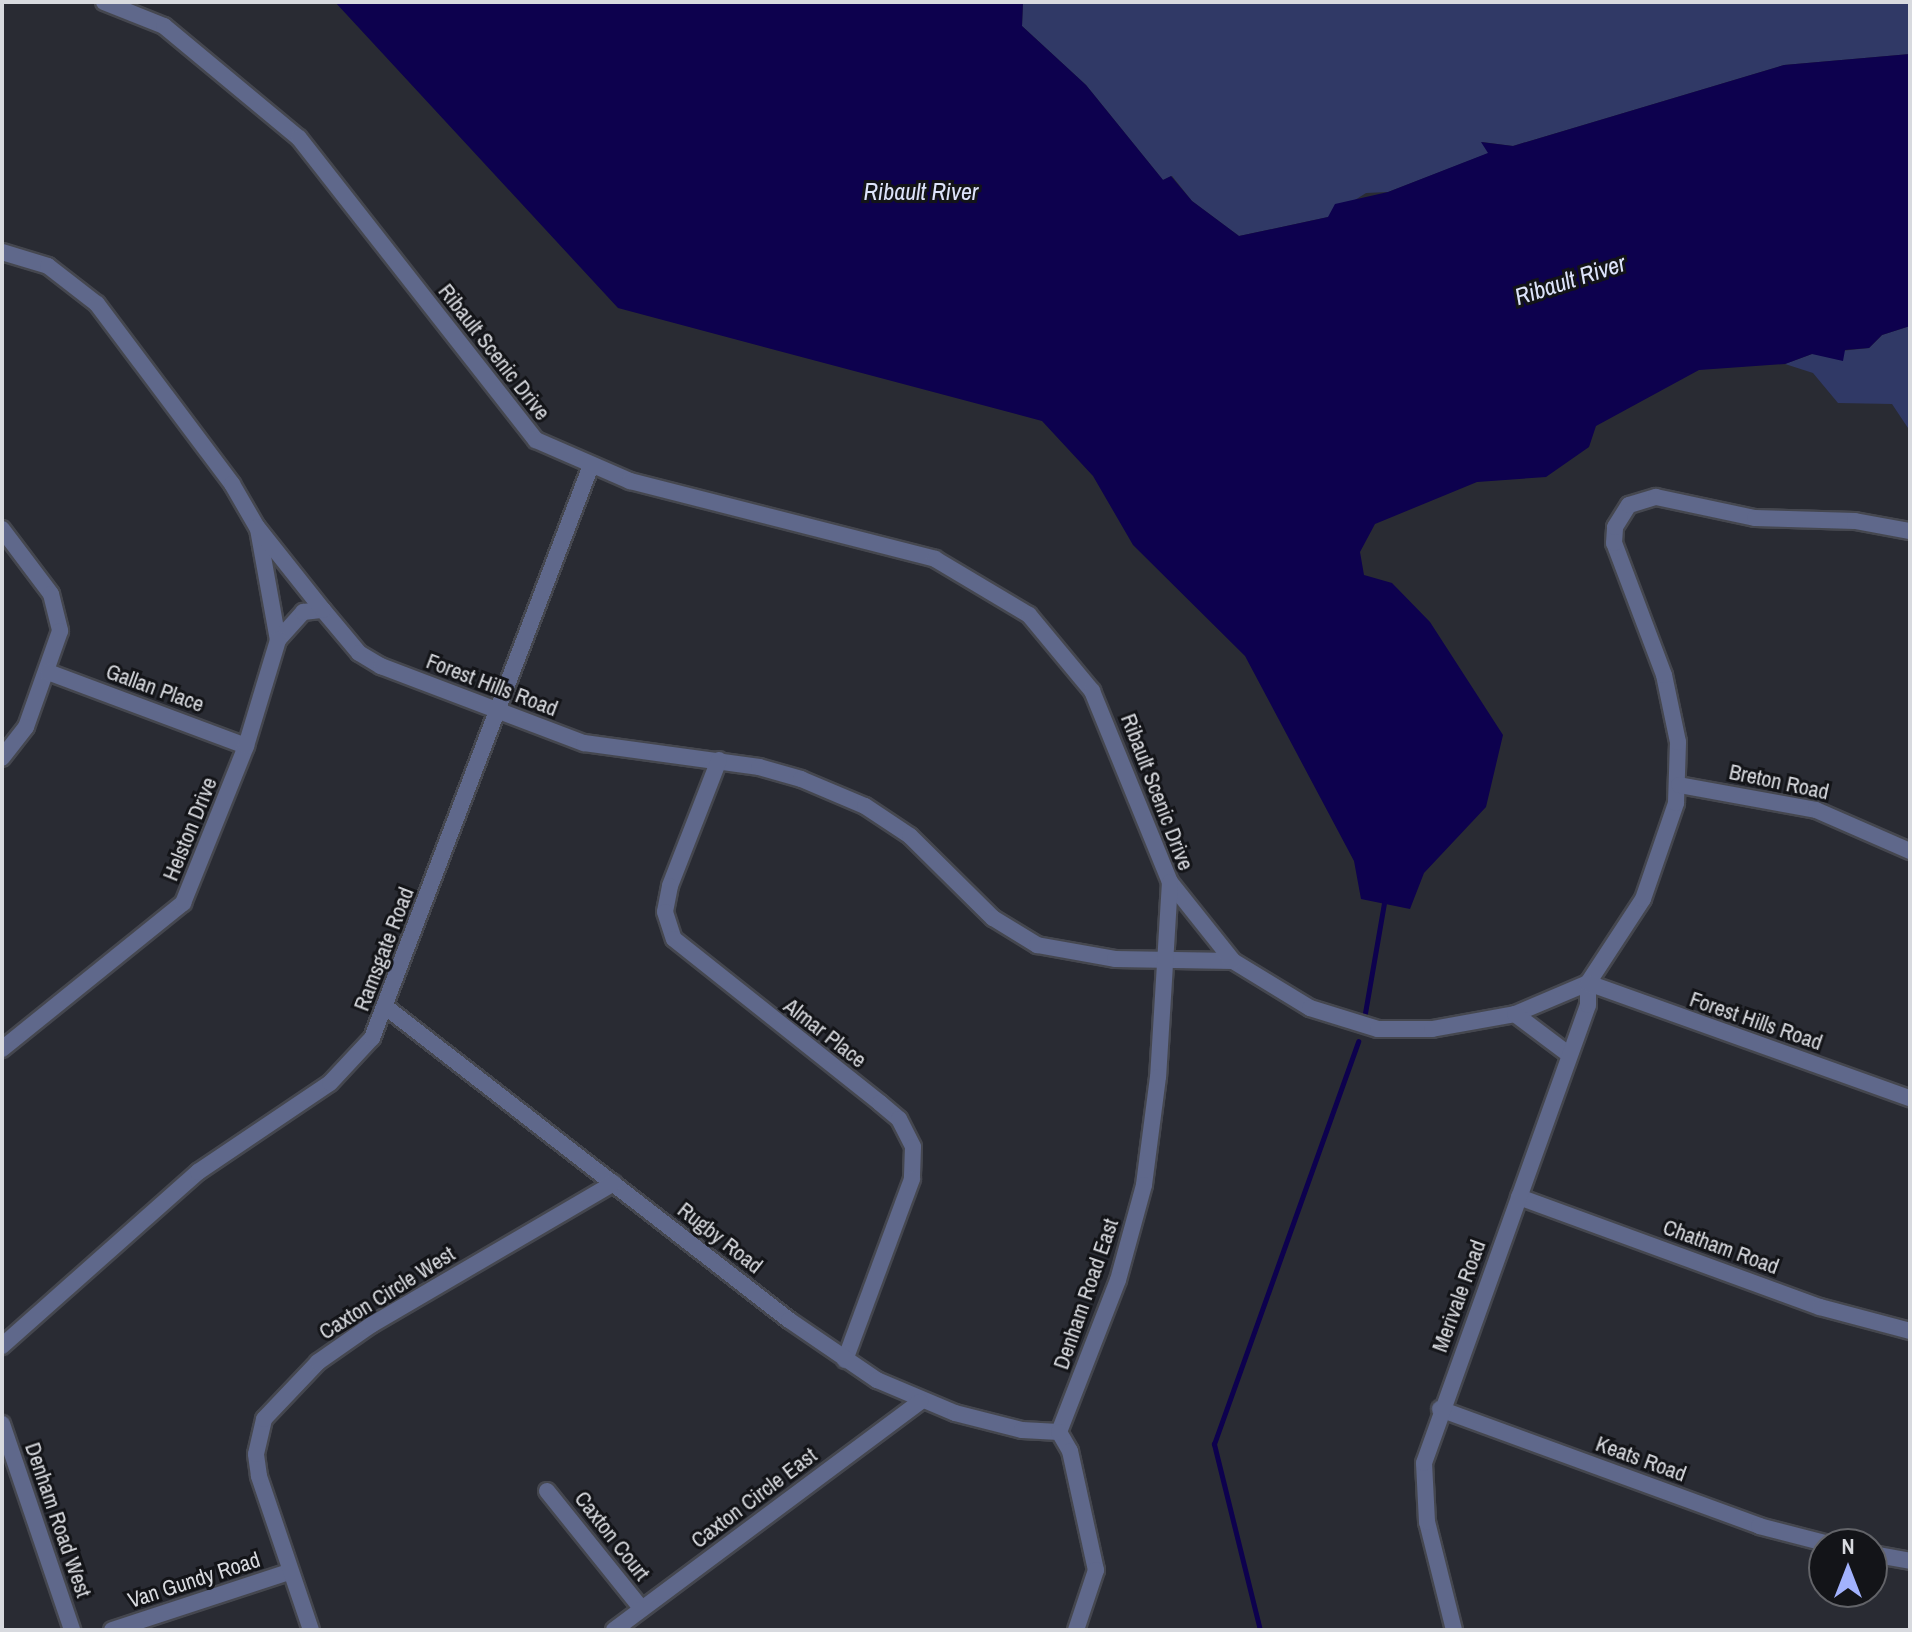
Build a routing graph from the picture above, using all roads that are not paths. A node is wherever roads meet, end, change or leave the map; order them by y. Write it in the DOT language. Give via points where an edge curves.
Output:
graph roads {
  1 [pos="104,2"];
  2 [pos="2,252"];
  3 [pos="590,468"];
  4 [pos="256,527"];
  5 [pos="2,529"];
  6 [pos="1910,531"];
  7 [pos="323,610"];
  8 [pos="278,640"];
  9 [pos="48,672"];
  10 [pos="496,711"];
  11 [pos="246,746"];
  12 [pos="2,758"];
  13 [pos="719,760"];
  14 [pos="1679,785"];
  15 [pos="1910,851"];
  16 [pos="1170,882"];
  17 [pos="1233,961"];
  18 [pos="1167,962"];
  19 [pos="1588,983"];
  20 [pos="387,1008"];
  21 [pos="1515,1014"];
  22 [pos="2,1049"];
  23 [pos="1568,1054"];
  24 [pos="1910,1098"];
  25 [pos="614,1183"];
  26 [pos="1519,1197"];
  27 [pos="1910,1331"];
  28 [pos="2,1346"];
  29 [pos="845,1360"];
  30 [pos="920,1402"];
  31 [pos="1440,1409"];
  32 [pos="2,1424"];
  33 [pos="1059,1432"];
  34 [pos="547,1491"];
  35 [pos="1808,1539"];
  36 [pos="1888,1557"];
  37 [pos="1910,1561"];
  38 [pos="291,1571"];
  39 [pos="642,1609"];
  40 [pos="72,1630"];
  41 [pos="112,1630"];
  42 [pos="311,1630"];
  43 [pos="614,1630"];
  44 [pos="1076,1630"];
  45 [pos="1454,1630"];
  1 -- 3 [label="street, Ribault Scenic Drive" via="164,26 289,128 340,185 516,421 559,455"];
  2 -- 4 [label="street" via="57,270 97,304 232,484"];
  3 -- 10 [label="street, Ramsgate Road"];
  3 -- 16 [label="street, Ribault Scenic Drive" via="898,547 998,592 1055,639 1092,691"];
  4 -- 7 [label="street, Forest Hills Road"];
  4 -- 8 [label="street"];
  5 -- 9 [label="street" via="56,604 60,631"];
  6 -- 14 [label="street" via="1855,521 1755,518 1656,497 1620,514 1614,543 1664,675"];
  7 -- 8 [label="street" via="303,612"];
  7 -- 10 [label="street, Forest Hills Road" via="359,653 381,666"];
  8 -- 11 [label="street, Helston Drive"];
  9 -- 11 [label="street, Gallan Place"];
  9 -- 12 [label="street" via="26,727"];
  10 -- 13 [label="street, Forest Hills Road" via="597,746"];
  10 -- 20 [label="street, Ramsgate Road"];
  11 -- 22 [label="street, Helston Drive" via="183,903"];
  13 -- 18 [label="street, Forest Hills Road" via="801,779 865,806 910,836 993,918 1037,945"];
  13 -- 29 [label="street, Almar Place" via="670,886 665,912 674,939 899,1119 913,1147 912,1179"];
  14 -- 15 [label="street, Breton Road" via="1816,810"];
  14 -- 19 [label="street" via="1664,849 1643,899"];
  16 -- 17 [label="street"];
  16 -- 18 [label="street, Ribault Scenic Drive"];
  17 -- 18 [label="street"];
  17 -- 21 [label="street" via="1310,1008 1378,1029 1432,1029"];
  18 -- 33 [label="street, Denham Road East" via="1144,1185 1118,1280"];
  19 -- 21 [label="street"];
  19 -- 23 [label="street, Merivale Road" via="1588,1005"];
  19 -- 24 [label="street, Forest Hills Road"];
  20 -- 25 [label="street, Rugby Road"];
  20 -- 28 [label="street, Ramsgate Road" via="363,1049 330,1083 198,1172"];
  21 -- 23 [label="street"];
  23 -- 26 [label="street, Merivale Road"];
  25 -- 29 [label="street, Rugby Road"];
  25 -- 38 [label="street, Caxton Circle West" via="371,1325 318,1362 273,1406 256,1454"];
  26 -- 27 [label="street, Chatham Road" via="1820,1307"];
  26 -- 31 [label="street, Merivale Road"];
  29 -- 30 [label="street, Rugby Road"];
  30 -- 33 [label="street, Rugby Road" via="1022,1430"];
  30 -- 39 [label="street, Caxton Circle East"];
  31 -- 35 [label="street, Keats Road" via="1759,1526"];
  31 -- 45 [label="street, Merivale Road" via="1424,1463 1423,1492"];
  32 -- 40 [label="street, Denham Road West"];
  33 -- 44 [label="street" via="1070,1451 1096,1570"];
  34 -- 39 [label="street, Caxton Court"];
  36 -- 37 [label="street"];
  38 -- 41 [label="street, Van Gundy Road"];
  38 -- 42 [label="street, Caxton Circle West"];
  39 -- 43 [label="street, Caxton Circle East"];
}
